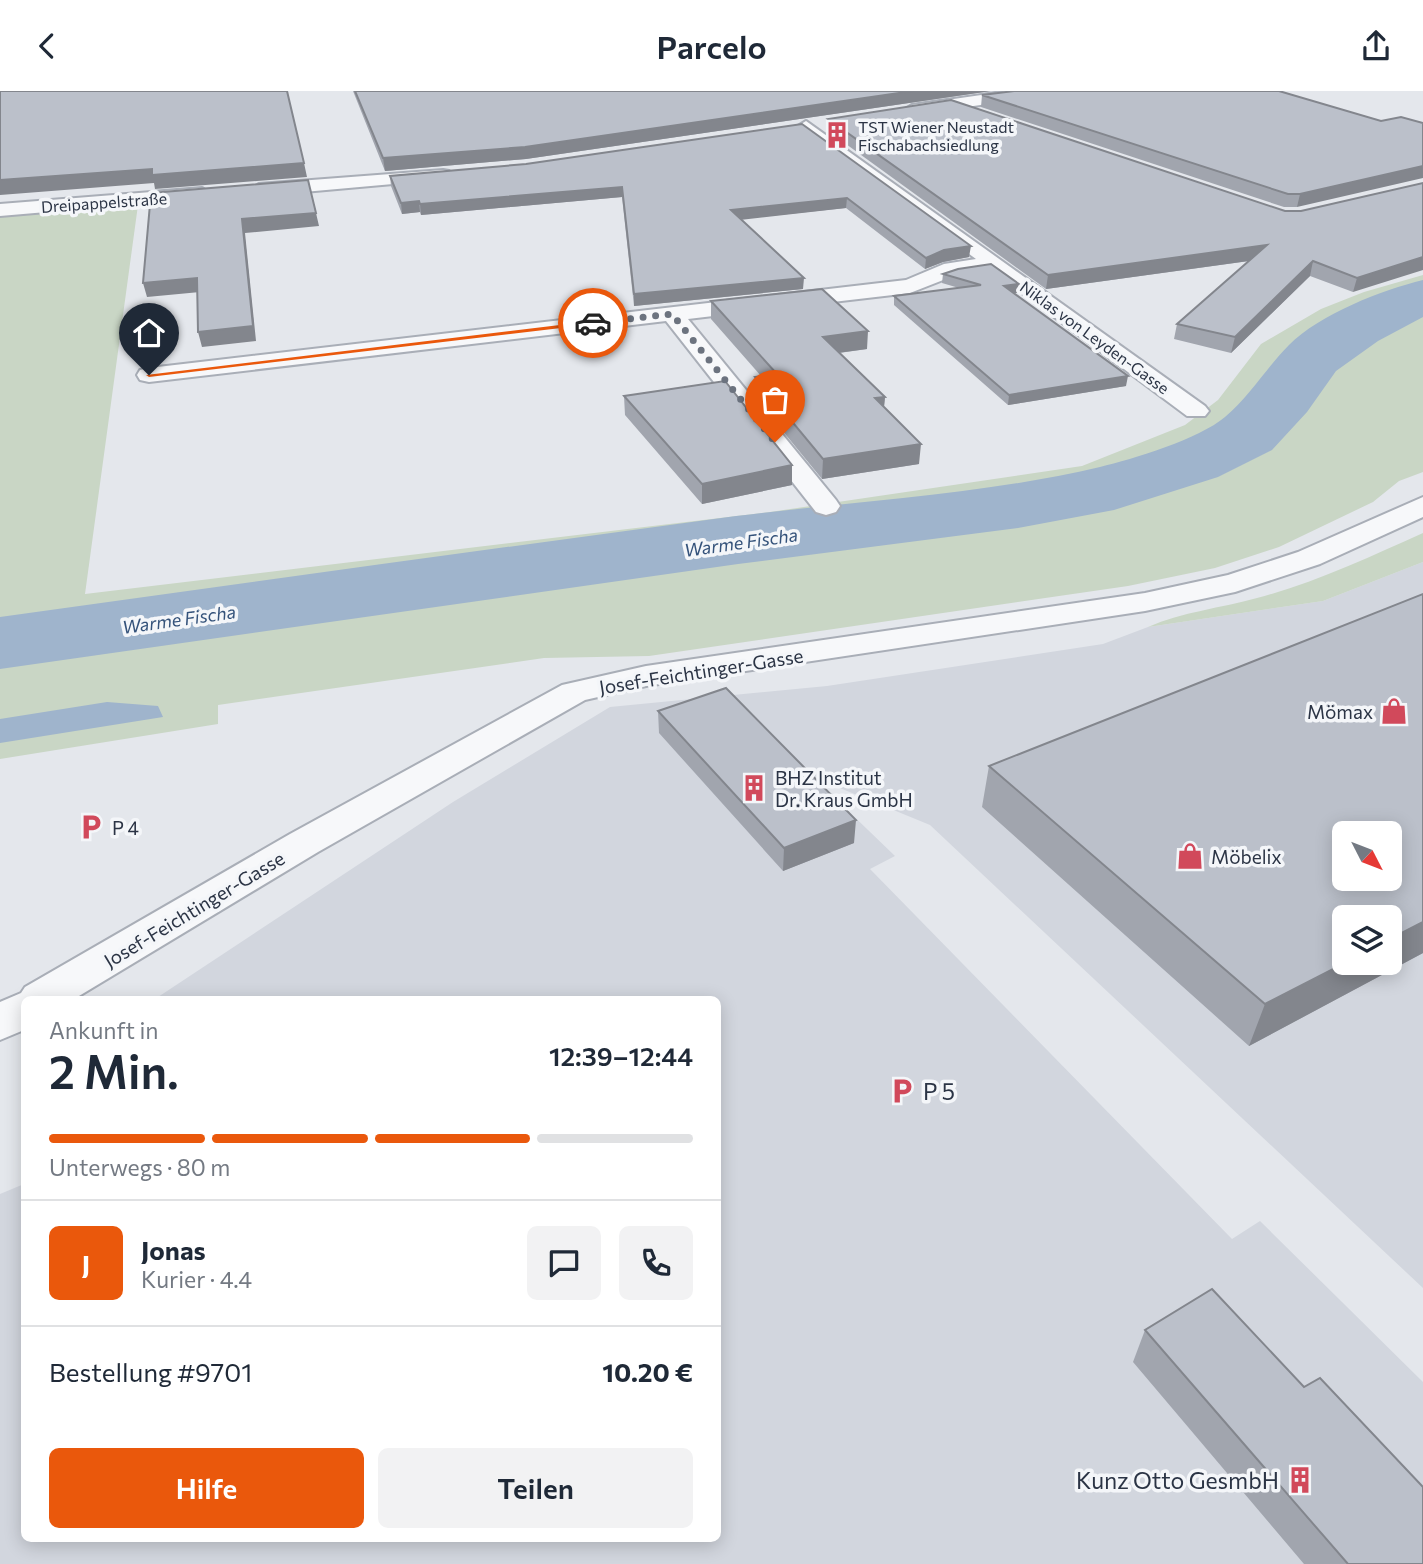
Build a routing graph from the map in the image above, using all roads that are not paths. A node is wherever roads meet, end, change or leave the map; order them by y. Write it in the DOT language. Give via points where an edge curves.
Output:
graph roads {
  1 [pos="1041,91"];
  2 [pos="948,105"];
  3 [pos="901,108"];
  4 [pos="988,118"];
  5 [pos="834,122"];
  6 [pos="457,174"];
  7 [pos="0,210"];
  8 [pos="995,263"];
  9 [pos="672,314"];
  10 [pos="149,375"];
  11 [pos="1196,411"];
  12 [pos="826,506"];
  13 [pos="1423,506"];
  14 [pos="45,996"];
  15 [pos="21,1011"];
  16 [pos="0,1023"];
  1 -- 2 [label="street"];
  2 -- 3 [label="street"];
  2 -- 4 [label="street"];
  5 -- 8 [label="street, Niklas von Leyden-Gasse" via="799,127"];
  6 -- 7 [label="street, Dreipappelstraße"];
  8 -- 9 [label="street" via="952,269 910,286"];
  8 -- 11 [label="street, Niklas von Leyden-Gasse"];
  9 -- 10 [label="street"];
  9 -- 12 [label="street"];
  13 -- 14 [label="street, Josef-Feichtinger-Gasse" via="1309,558 1235,583 1051,617 646,676 574,692"];
  15 -- 16 [label="street"];
}
